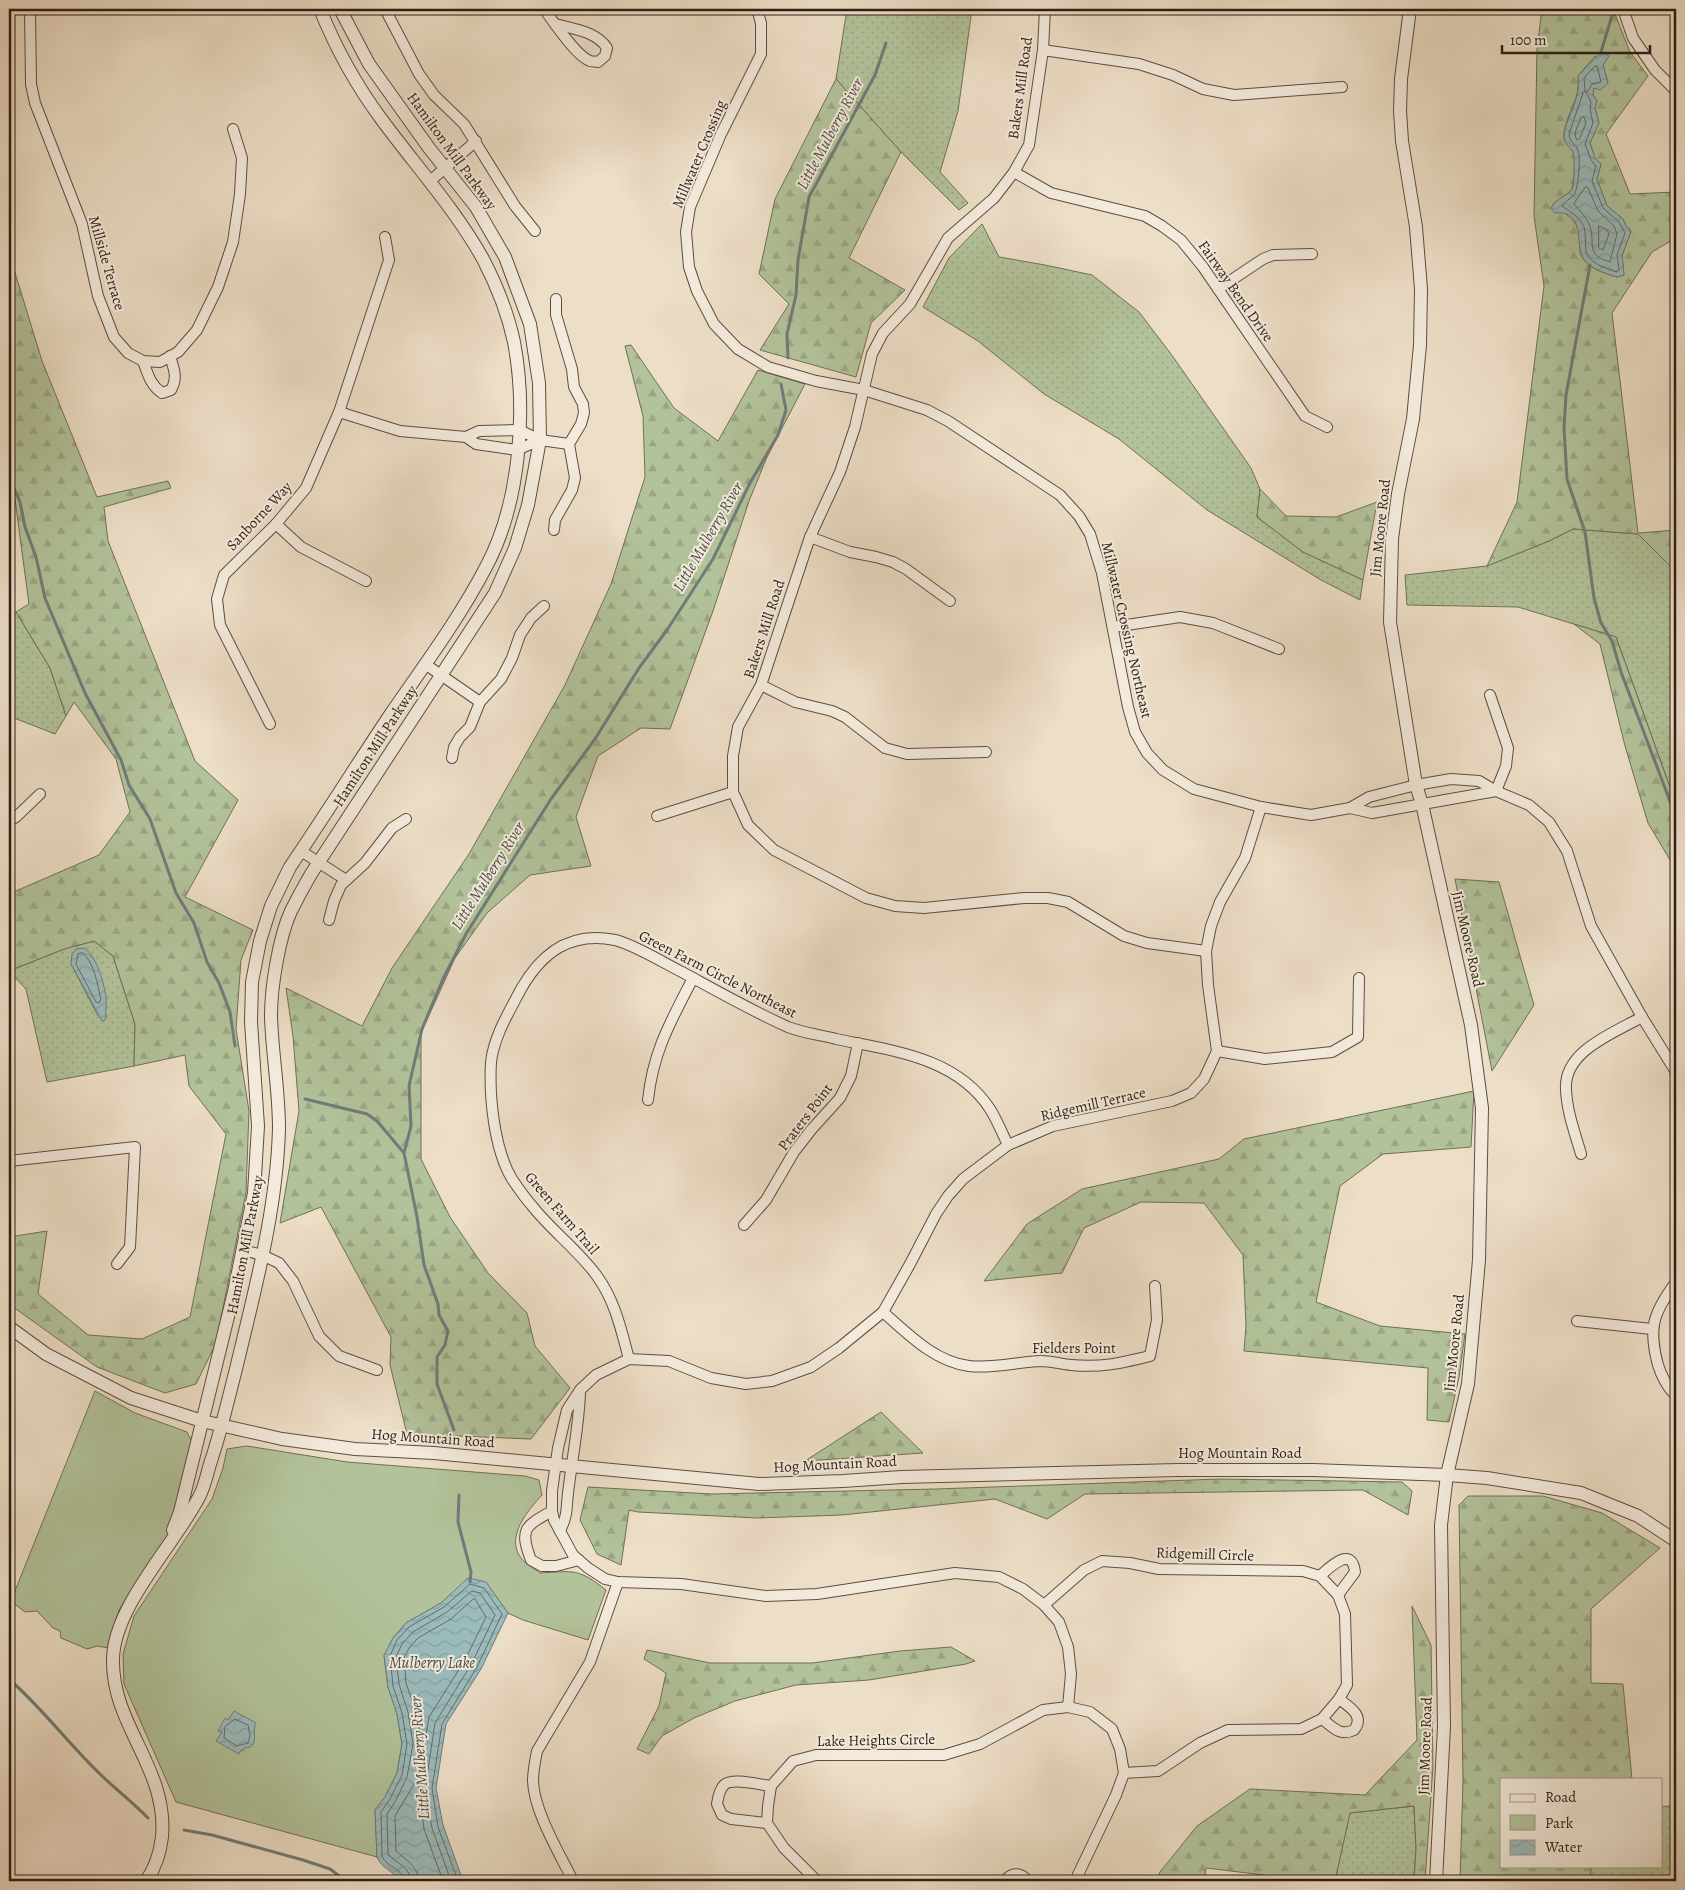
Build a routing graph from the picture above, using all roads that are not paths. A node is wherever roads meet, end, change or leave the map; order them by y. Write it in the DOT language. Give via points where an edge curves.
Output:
graph roads {
  1 [pos="30,9"];
  2 [pos="320,9"];
  3 [pos="340,9"];
  4 [pos="386,9"];
  5 [pos="544,9"];
  6 [pos="757,9"];
  7 [pos="1045,9"];
  8 [pos="1410,9"];
  9 [pos="1623,9"];
  10 [pos="554,24"];
  11 [pos="1043,50"];
  12 [pos="1342,87"];
  13 [pos="1676,91"];
  14 [pos="233,129"];
  15 [pos="476,141"];
  16 [pos="445,168"];
  17 [pos="1014,172"];
  18 [pos="429,182"];
  19 [pos="535,231"];
  20 [pos="386,237"];
  21 [pos="1312,254"];
  22 [pos="1218,289"];
  23 [pos="556,299"];
  24 [pos="170,356"];
  25 [pos="143,361"];
  26 [pos="864,390"];
  27 [pos="339,412"];
  28 [pos="1327,427"];
  29 [pos="520,430"];
  30 [pos="466,437"];
  31 [pos="540,440"];
  32 [pos="569,444"];
  33 [pos="517,450"];
  34 [pos="276,524"];
  35 [pos="554,530"];
  36 [pos="810,537"];
  37 [pos="366,581"];
  38 [pos="950,601"];
  39 [pos="544,606"];
  40 [pos="1112,627"];
  41 [pos="1279,649"];
  42 [pos="425,664"];
  43 [pos="442,674"];
  44 [pos="761,686"];
  45 [pos="1490,695"];
  46 [pos="480,702"];
  47 [pos="270,724"];
  48 [pos="986,752"];
  49 [pos="452,758"];
  50 [pos="1416,785"];
  51 [pos="1496,791"];
  52 [pos="733,792"];
  53 [pos="40,794"];
  54 [pos="1422,804"];
  55 [pos="1261,807"];
  56 [pos="1350,808"];
  57 [pos="657,816"];
  58 [pos="406,819"];
  59 [pos="9,821"];
  60 [pos="301,851"];
  61 [pos="319,862"];
  62 [pos="346,880"];
  63 [pos="329,920"];
  64 [pos="555,949"];
  65 [pos="1206,950"];
  66 [pos="693,978"];
  67 [pos="1359,978"];
  68 [pos="1642,1018"];
  69 [pos="858,1043"];
  70 [pos="1217,1051"];
  71 [pos="1676,1072"];
  72 [pos="648,1100"];
  73 [pos="1008,1145"];
  74 [pos="1580,1154"];
  75 [pos="9,1161"];
  76 [pos="744,1226"];
  77 [pos="243,1250"];
  78 [pos="262,1255"];
  79 [pos="117,1264"];
  80 [pos="1676,1282"];
  81 [pos="1155,1286"];
  82 [pos="883,1312"];
  83 [pos="1577,1320"];
  84 [pos="9,1327"];
  85 [pos="1652,1329"];
  86 [pos="629,1359"];
  87 [pos="377,1370"];
  88 [pos="580,1390"];
  89 [pos="1676,1395"];
  90 [pos="202,1421"];
  91 [pos="222,1426"];
  92 [pos="555,1464"];
  93 [pos="573,1466"];
  94 [pos="1447,1474"];
  95 [pos="552,1511"];
  96 [pos="560,1531"];
  97 [pos="1676,1541"];
  98 [pos="167,1547"];
  99 [pos="579,1560"];
  100 [pos="1320,1576"];
  101 [pos="618,1582"];
  102 [pos="1338,1595"];
  103 [pos="1044,1605"];
  104 [pos="1339,1698"];
  105 [pos="1068,1707"];
  106 [pos="1322,1719"];
  107 [pos="1124,1773"];
  108 [pos="771,1786"];
  109 [pos="767,1823"];
  110 [pos="146,1881"];
  111 [pos="573,1881"];
  112 [pos="817,1881"];
  113 [pos="1005,1881"];
  114 [pos="1028,1881"];
  115 [pos="1075,1881"];
  116 [pos="1436,1881"];
  1 -- 25 [label="street, Millside Terrace" via="31,84 35,103 82,224 98,296 114,337 128,353"];
  2 -- 18 [label="street, Hamilton Mill Parkway" via="350,73"];
  3 -- 16 [label="street, Hamilton Mill Parkway" via="369,64"];
  4 -- 15 [label="street" via="419,74"];
  5 -- 10 [label="street"];
  6 -- 26 [label="street, Millwater Crossing" via="761,23 761,54 721,134 690,207 686,232 689,267 714,324 738,349 768,367"];
  7 -- 11 [label="street, Bakers Mill Road"];
  8 -- 50 [label="street, Jim Moore Road" via="1400,112 1416,227 1421,289 1420,345 1413,420 1392,539 1390,622"];
  9 -- 13 [label="street" via="1633,38 1655,70"];
  10 -- 10 [label="street" via="589,61 598,62 605,56 607,48 602,41 588,33"];
  11 -- 12 [label="street" via="1139,64 1173,74 1203,89 1234,95"];
  11 -- 17 [label="street, Bakers Mill Road" via="1028,145"];
  14 -- 24 [label="street" via="242,158 233,242 218,287 197,330 178,352"];
  15 -- 16 [label="street"];
  15 -- 19 [label="street" via="515,206"];
  16 -- 18 [label="street"];
  16 -- 31 [label="street, Hamilton Mill Parkway" via="476,207 505,257 530,324 539,383"];
  17 -- 22 [label="street, Fairway Bend Drive" via="1051,192 1145,216 1181,240"];
  17 -- 26 [label="street, Bakers Mill Road" via="994,198 948,238 910,304 883,333 872,354"];
  18 -- 29 [label="street, Hamilton Mill Parkway" via="471,238 506,313 514,341"];
  20 -- 27 [label="street, Sanborne Way" via="389,260"];
  21 -- 22 [label="street" via="1273,255"];
  22 -- 28 [label="street, Fairway Bend Drive" via="1305,416"];
  23 -- 32 [label="street" via="556,315 584,413"];
  24 -- 25 [label="street" via="160,362"];
  24 -- 25 [label="street" via="175,383 171,390 162,393 151,382"];
  26 -- 36 [label="street, Bakers Mill Road" via="840,472"];
  26 -- 40 [label="street, Millwater Crossing Northeast" via="927,410 948,421 1060,495 1090,534 1102,573"];
  27 -- 30 [label="street" via="400,431"];
  27 -- 34 [label="street, Sanborne Way" via="306,488"];
  29 -- 30 [label="street" via="479,431"];
  29 -- 31 [label="street"];
  29 -- 33 [label="street, Hamilton Mill Parkway"];
  30 -- 33 [label="street" via="476,444"];
  31 -- 32 [label="street"];
  31 -- 33 [label="street"];
  31 -- 43 [label="street, Hamilton Mill Parkway" via="528,505 515,548 495,593"];
  32 -- 35 [label="street" via="575,478 555,520"];
  33 -- 42 [label="street, Hamilton Mill Parkway" via="508,509 487,566"];
  34 -- 37 [label="street" via="301,547"];
  34 -- 47 [label="street, Sanborne Way" via="224,575 217,599 220,626"];
  36 -- 38 [label="street" via="850,552 893,562"];
  36 -- 44 [label="street, Bakers Mill Road"];
  39 -- 46 [label="street" via="520,635 501,679"];
  40 -- 41 [label="street" via="1180,617 1213,623"];
  40 -- 55 [label="street, Millwater Crossing Northeast" via="1128,707 1135,732 1147,753 1163,770 1194,789"];
  42 -- 43 [label="street"];
  42 -- 60 [label="street, Hamilton Mill Parkway"];
  43 -- 46 [label="street"];
  43 -- 61 [label="street, Hamilton Mill Parkway"];
  44 -- 48 [label="street" via="795,702 845,717 885,748 907,754"];
  44 -- 52 [label="street, Bakers Mill Road" via="738,727 733,756"];
  45 -- 51 [label="street" via="1508,748 1506,766"];
  46 -- 49 [label="street" via="470,728 454,747"];
  50 -- 51 [label="street" via="1452,779 1470,780 1479,781"];
  50 -- 54 [label="street, Jim Moore Road"];
  50 -- 56 [label="street, Millwater Crossing Northeast" via="1369,797"];
  51 -- 54 [label="street"];
  51 -- 68 [label="street" via="1529,805 1549,822 1567,851 1590,926"];
  52 -- 57 [label="street"];
  52 -- 65 [label="street, Bakers Mill Road" via="748,825 774,850 866,898 895,906 924,908 1048,898 1068,902 1124,936 1148,943"];
  53 -- 59 [label="street"];
  54 -- 56 [label="street, Millwater Crossing Northeast" via="1372,813"];
  54 -- 94 [label="street, Jim Moore Road" via="1471,1025 1482,1108 1479,1260 1468,1384"];
  55 -- 56 [label="street, Millwater Crossing Northeast" via="1311,815"];
  55 -- 65 [label="street" via="1245,858 1220,902"];
  58 -- 62 [label="street" via="392,828 365,863"];
  60 -- 61 [label="street"];
  60 -- 77 [label="street, Hamilton Mill Parkway" via="271,906 252,982 251,1022 258,1126 254,1193"];
  61 -- 62 [label="street"];
  61 -- 78 [label="street, Hamilton Mill Parkway" via="290,913 276,966 271,1014 279,1126 274,1196"];
  62 -- 63 [label="street" via="341,885"];
  64 -- 66 [label="street, Green Farm Circle Northeast" via="588,938 616,940"];
  64 -- 86 [label="street, Green Farm Trail" via="528,977 500,1028 492,1060 491,1097 497,1140 511,1178 532,1207 601,1282 614,1304"];
  65 -- 70 [label="street"];
  66 -- 69 [label="street, Green Farm Circle Northeast" via="793,1029"];
  66 -- 72 [label="street" via="661,1040 650,1077"];
  67 -- 70 [label="street" via="1358,1037 1332,1052 1265,1059"];
  68 -- 71 [label="street"];
  68 -- 74 [label="street" via="1591,1046 1568,1073 1565,1088 1567,1104"];
  69 -- 73 [label="street, Green Farm Circle Northeast" via="920,1057 968,1083 989,1109"];
  69 -- 76 [label="street, Praters Point" via="851,1076 840,1098 794,1152 766,1200"];
  70 -- 73 [label="street, Ridgemill Terrace" via="1204,1079 1191,1093 1172,1101 1053,1126"];
  73 -- 82 [label="street, Ridgemill Terrace" via="963,1179 948,1196"];
  75 -- 79 [label="street" via="134,1147 130,1247"];
  77 -- 78 [label="street"];
  77 -- 90 [label="street, Hamilton Mill Parkway"];
  78 -- 87 [label="street" via="279,1263 293,1281 319,1336 339,1356"];
  78 -- 91 [label="street, Hamilton Mill Parkway"];
  80 -- 85 [label="street" via="1658,1309"];
  81 -- 82 [label="street, Fielders Point" via="1157,1320 1150,1356 1110,1366 1072,1366 1042,1361 968,1366 941,1358 922,1346"];
  82 -- 86 [label="street, Ridgemill Terrace" via="811,1367 772,1381 746,1384 711,1378 669,1361"];
  83 -- 85 [label="street"];
  84 -- 90 [label="street, Hog Mountain Road" via="46,1354 131,1398"];
  85 -- 89 [label="street" via="1660,1371"];
  86 -- 88 [label="street, Ridgemill Terrace" via="596,1375"];
  88 -- 92 [label="street, Ridgemill Terrace" via="567,1410"];
  88 -- 93 [label="street"];
  90 -- 91 [label="street, Hog Mountain Road"];
  90 -- 98 [label="street, Hamilton Mill Parkway" via="180,1512"];
  91 -- 92 [label="street, Hog Mountain Road" via="282,1439 355,1449"];
  91 -- 98 [label="street, Hamilton Mill Parkway" via="201,1493"];
  92 -- 93 [label="street, Hog Mountain Road"];
  92 -- 95 [label="street, Ridgemill Terrace"];
  93 -- 94 [label="street, Hog Mountain Road" via="759,1484 1178,1470"];
  93 -- 96 [label="street" via="567,1516"];
  94 -- 97 [label="street, Hog Mountain Road" via="1581,1493 1638,1516"];
  94 -- 116 [label="street, Jim Moore Road" via="1441,1524 1444,1727"];
  95 -- 96 [label="street"];
  95 -- 99 [label="street" via="530,1523 527,1529 525,1540 531,1560 542,1566 556,1566"];
  96 -- 99 [label="street"];
  98 -- 110 [label="street, Hamilton Mill Parkway" via="121,1622 113,1658 119,1704 148,1766 162,1811 158,1859"];
  99 -- 101 [label="street" via="605,1578"];
  100 -- 102 [label="street"];
  100 -- 102 [label="street" via="1340,1560 1351,1561 1355,1572"];
  100 -- 103 [label="street, Ridgemill Circle" via="1303,1571 1159,1569 1102,1561 1084,1570"];
  101 -- 103 [label="street" via="681,1584 766,1596 817,1594 955,1573 999,1577"];
  101 -- 111 [label="street" via="590,1662 537,1751 534,1766 535,1795 541,1814"];
  102 -- 104 [label="street" via="1345,1614 1347,1685"];
  103 -- 105 [label="street" via="1059,1622 1068,1648 1071,1674"];
  104 -- 106 [label="street"];
  104 -- 106 [label="street" via="1357,1714 1354,1730 1340,1733"];
  105 -- 107 [label="street, Lake Heights Circle" via="1090,1712 1112,1729"];
  105 -- 108 [label="street, Lake Heights Circle" via="1043,1710 980,1744 944,1755 816,1754 793,1761"];
  106 -- 107 [label="street" via="1301,1728 1228,1730 1200,1743 1158,1771"];
  107 -- 115 [label="street"];
  108 -- 109 [label="street"];
  108 -- 109 [label="street" via="732,1781 724,1784 717,1804 722,1814 731,1820"];
  109 -- 112 [label="street" via="784,1848"];
  113 -- 114 [label="street" via="1009,1876 1018,1874"];
}
